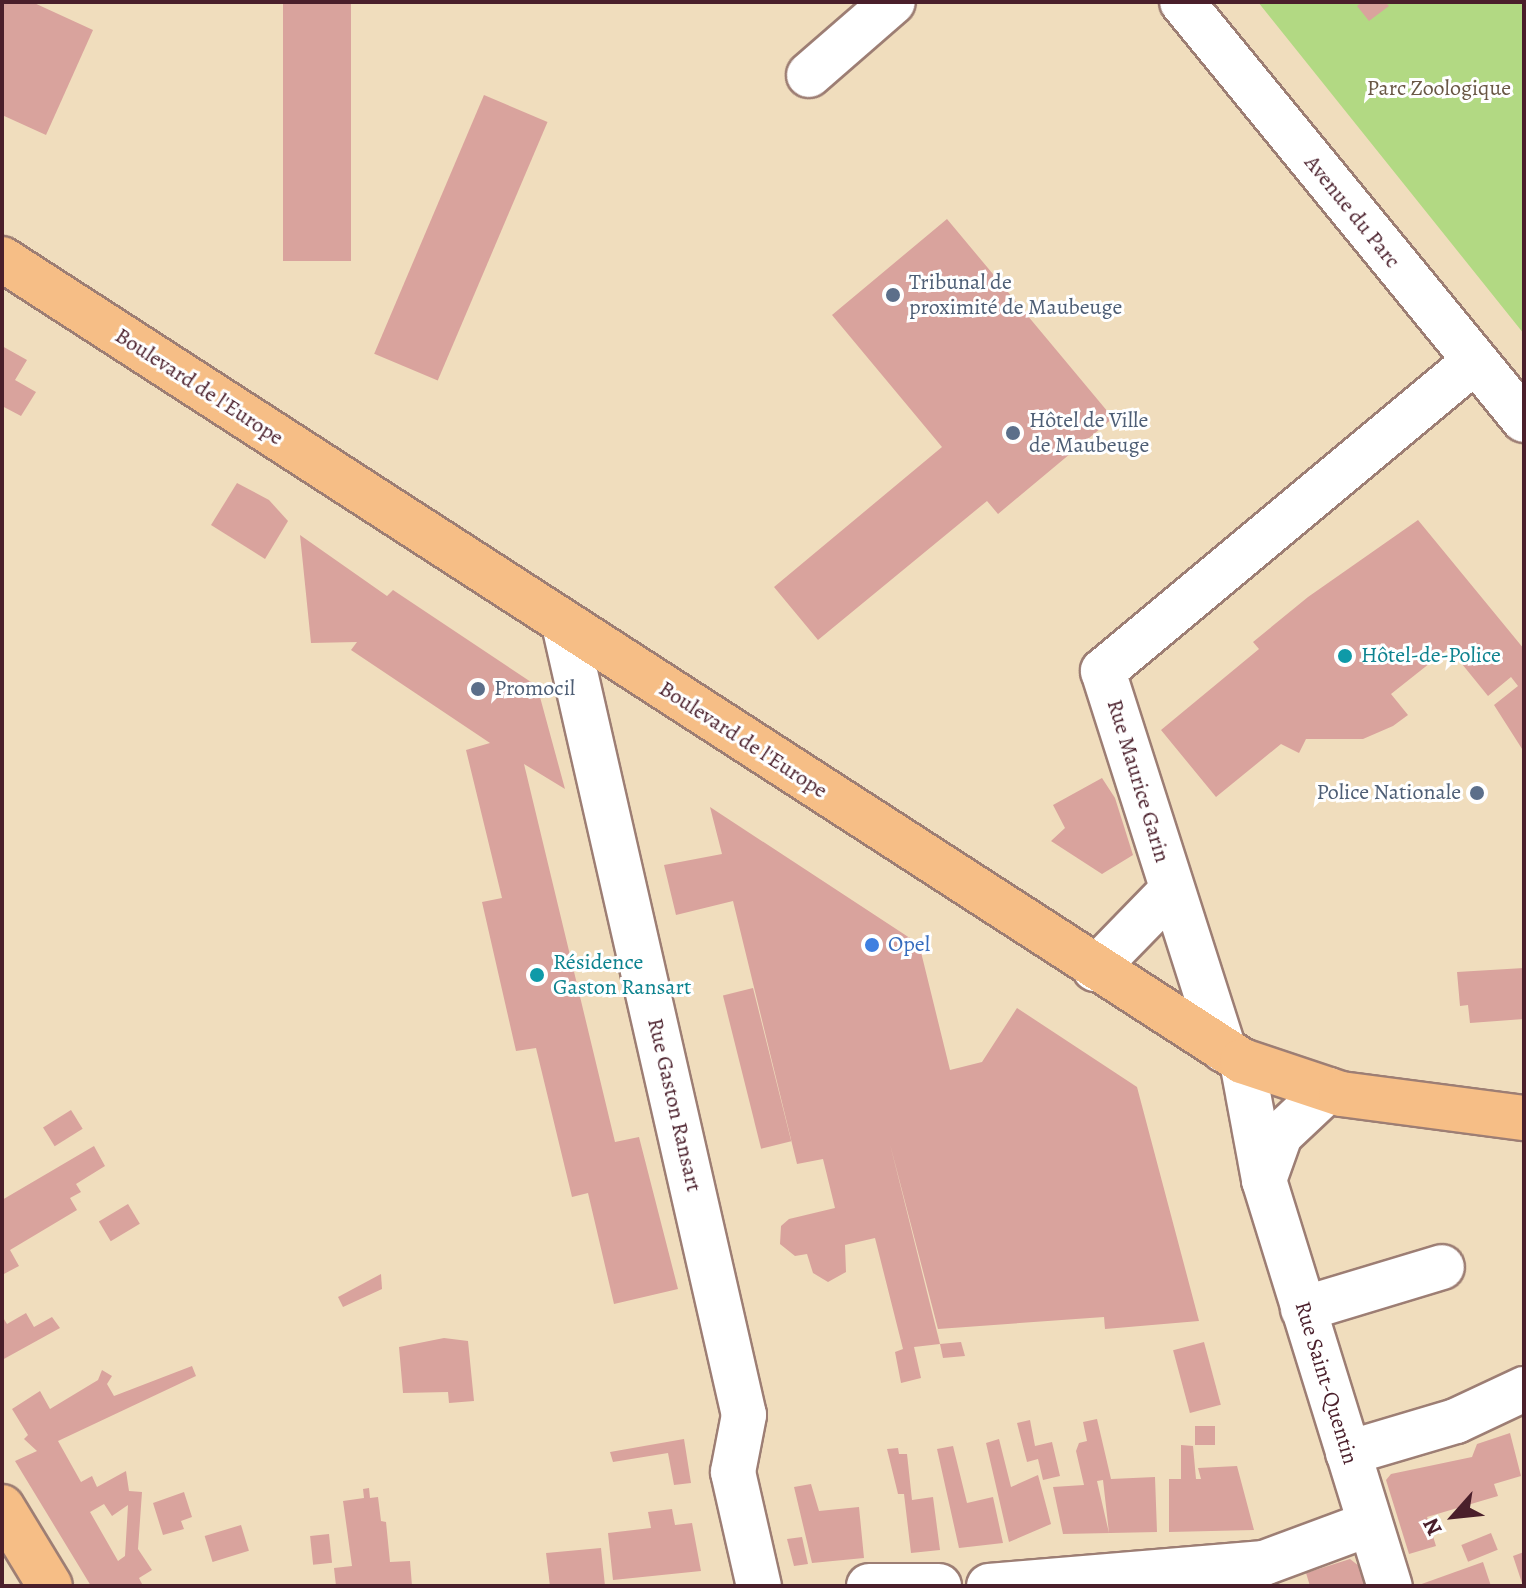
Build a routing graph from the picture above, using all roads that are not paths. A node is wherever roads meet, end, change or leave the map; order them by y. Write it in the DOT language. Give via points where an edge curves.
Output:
graph roads {
  1 [pos="893,2"];
  2 [pos="1182,2"];
  3 [pos="809,75"];
  4 [pos="2,259"];
  5 [pos="1475,361"];
  6 [pos="1524,420"];
  7 [pos="564,624"];
  8 [pos="1171,891"];
  9 [pos="1095,969"];
  10 [pos="1233,1056"];
  11 [pos="1328,1090"];
  12 [pos="1524,1118"];
  13 [pos="1264,1180"];
  14 [pos="1442,1267"];
  15 [pos="1303,1309"];
  16 [pos="1524,1389"];
  17 [pos="1348,1453"];
  18 [pos="2,1507"];
  19 [pos="1369,1524"];
  20 [pos="50,1586"];
  21 [pos="759,1586"];
  22 [pos="869,1586"];
  23 [pos="939,1586"];
  24 [pos="989,1586"];
  25 [pos="1390,1586"];
  1 -- 3 [label="street"];
  2 -- 5 [label="street, Avenue du Parc"];
  4 -- 7 [label="main road, Boulevard de l'Europe"];
  5 -- 6 [label="street, Avenue du Parc"];
  5 -- 8 [label="street, Rue Maurice Garin" via="1103,671"];
  7 -- 9 [label="main road, Boulevard de l'Europe"];
  7 -- 21 [label="street, Rue Gaston Ransart" via="744,1415 733,1472"];
  8 -- 9 [label="street"];
  8 -- 10 [label="street, Rue Maurice Garin"];
  9 -- 10 [label="main road, Boulevard de l'Europe"];
  10 -- 11 [label="main road, Boulevard de l'Europe"];
  10 -- 13 [label="street, Rue Saint-Quentin"];
  11 -- 12 [label="main road, Boulevard de l'Europe" via="1454,1113"];
  11 -- 13 [label="street" via="1280,1135"];
  13 -- 15 [label="street, Rue Saint-Quentin"];
  14 -- 15 [label="street"];
  15 -- 17 [label="street, Rue Saint-Quentin"];
  16 -- 17 [label="street" via="1456,1421"];
  17 -- 19 [label="street, Rue Saint-Quentin"];
  18 -- 20 [label="main road"];
  19 -- 24 [label="street" via="1264,1563"];
  19 -- 25 [label="street, Rue Saint-Quentin"];
  22 -- 23 [label="street"];
}
